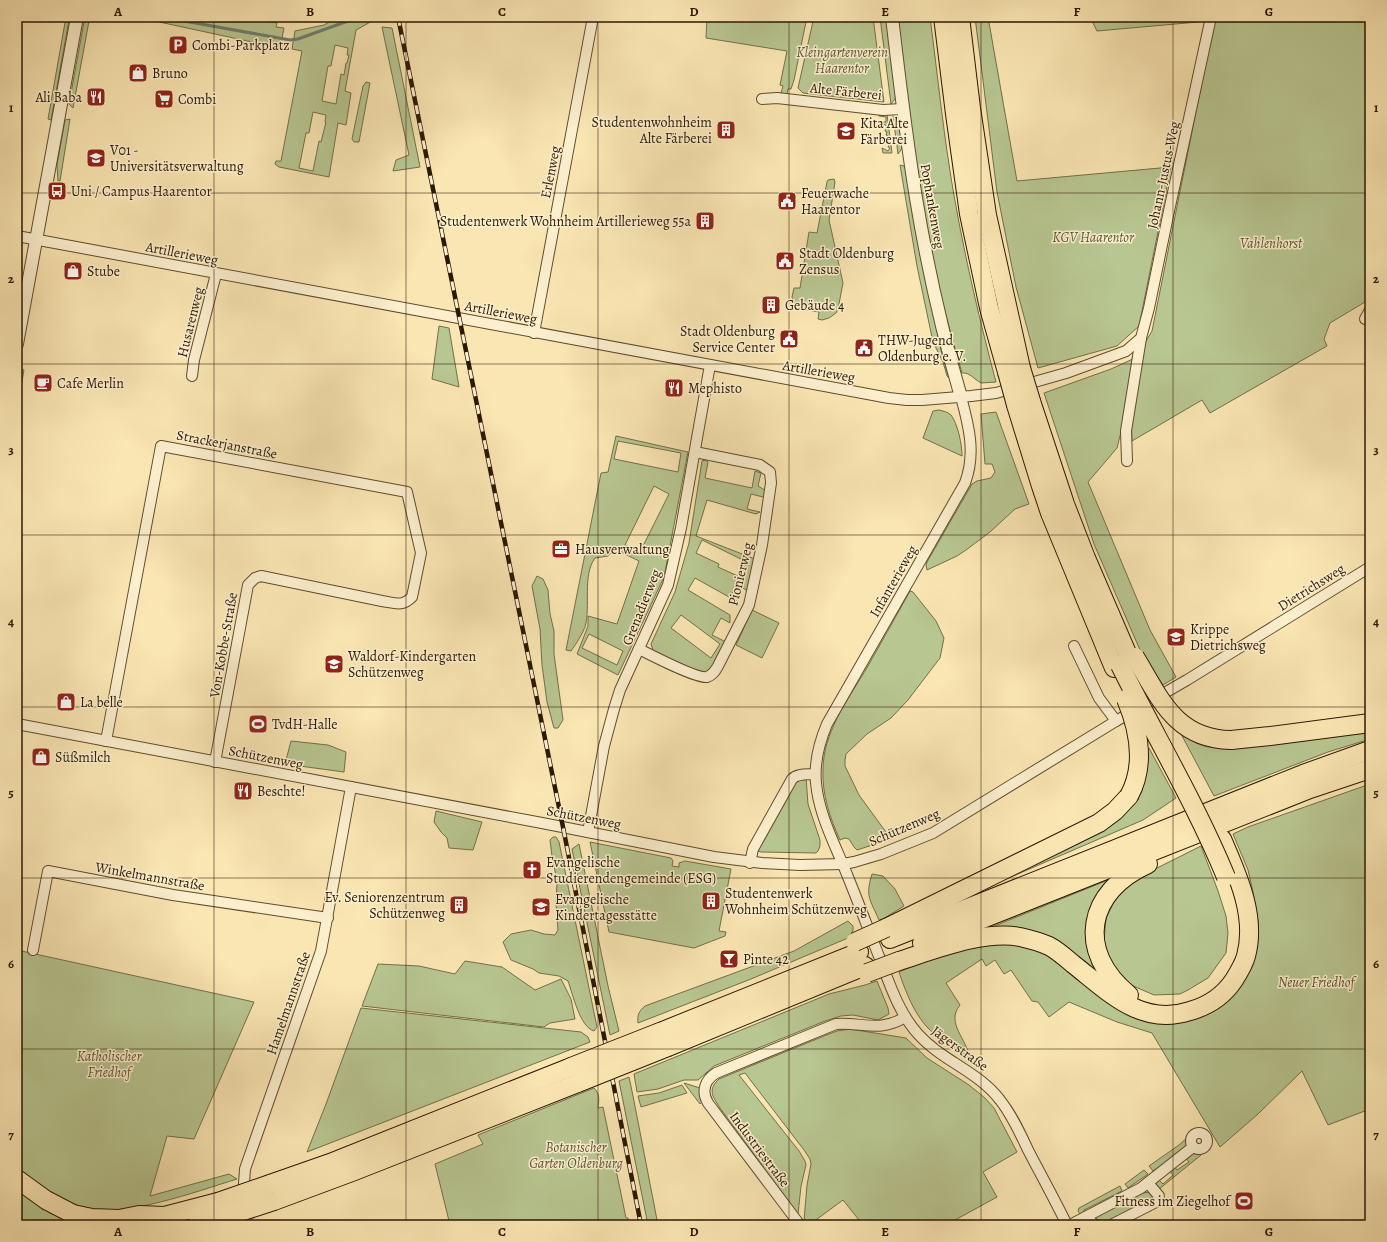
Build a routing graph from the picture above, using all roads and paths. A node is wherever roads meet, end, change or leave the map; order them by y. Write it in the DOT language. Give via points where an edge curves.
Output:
graph roads {
  1 [pos="77,17"];
  2 [pos="593,17"];
  3 [pos="892,17"];
  4 [pos="943,17"];
  5 [pos="960,17"];
  6 [pos="1210,17"];
  7 [pos="762,98"];
  8 [pos="903,109"];
  9 [pos="17,236"];
  10 [pos="36,240"];
  11 [pos="216,274"];
  12 [pos="1370,310"];
  13 [pos="1365,320"];
  14 [pos="534,333"];
  15 [pos="1141,338"];
  16 [pos="17,344"];
  17 [pos="710,365"];
  18 [pos="1014,370"];
  19 [pos="192,376"];
  20 [pos="961,397"];
  21 [pos="1023,403"];
  22 [pos="695,452"];
  23 [pos="1127,461"];
  24 [pos="1370,567"];
  25 [pos="412,597"];
  26 [pos="1074,646"];
  27 [pos="639,649"];
  28 [pos="1125,662"];
  29 [pos="1143,705"];
  30 [pos="1116,721"];
  31 [pos="1370,723"];
  32 [pos="17,724"];
  33 [pos="106,741"];
  34 [pos="1370,750"];
  35 [pos="215,762"];
  36 [pos="1370,769"];
  37 [pos="815,774"];
  38 [pos="351,787"];
  39 [pos="588,832"];
  40 [pos="1196,834"];
  41 [pos="750,862"];
  42 [pos="843,864"];
  43 [pos="1231,874"];
  44 [pos="328,918"];
  45 [pos="893,945"];
  46 [pos="32,950"];
  47 [pos="861,958"];
  48 [pos="905,1017"];
  49 [pos="664,1039"];
  50 [pos="1193,1147"];
  51 [pos="17,1179"];
  52 [pos="1148,1183"];
  53 [pos="218,1210"];
  54 [pos="165,1216"];
  55 [pos="1088,1216"];
  56 [pos="126,1225"];
  57 [pos="196,1225"];
  58 [pos="241,1225"];
  59 [pos="800,1225"];
  60 [pos="1069,1225"];
  61 [pos="1095,1225"];
  62 [pos="1111,1225"];
  1 -- 10 [label="street"];
  2 -- 14 [label="street, Erlenweg"];
  3 -- 8 [label="street, Pophankenweg"];
  4 -- 18 [label="highway" via="970,214 989,308"];
  5 -- 18 [label="highway" via="987,215"];
  6 -- 15 [label="street, Johann-Justus-Weg"];
  7 -- 8 [label="street, Alte Färberei" via="883,110"];
  8 -- 20 [label="street, Pophankenweg" via="916,200 932,284"];
  9 -- 10 [label="street, Artillerieweg"];
  10 -- 11 [label="street, Artillerieweg"];
  10 -- 16 [label="street"];
  11 -- 14 [label="street, Artillerieweg"];
  11 -- 19 [label="street, Husarenweg"];
  12 -- 13 [label="street"];
  14 -- 17 [label="street, Artillerieweg"];
  15 -- 20 [label="street" via="1126,351 1066,373 996,393"];
  15 -- 23 [label="street, Johann-Justus-Weg" via="1126,431"];
  17 -- 20 [label="street, Artillerieweg" via="898,400"];
  17 -- 22 [label="street, Grenadierweg"];
  18 -- 21 [label="highway, bridge"];
  20 -- 37 [label="street, Infanterieweg" via="971,444 971,463 965,483 827,724 818,750"];
  21 -- 28 [label="highway" via="1117,630"];
  21 -- 28 [label="highway" via="1036,471 1050,513 1088,601"];
  22 -- 27 [label="street, Grenadierweg" via="668,585"];
  22 -- 27 [label="street, Pionierweg" via="760,465 770,472 771,483 763,537 749,605 718,666 708,677 696,675"];
  24 -- 29 [label="street, Dietrichsweg"];
  25 -- 33 [label="street, Strackerjanstraße" via="421,553 407,492 161,446"];
  25 -- 35 [label="street, Von-Kobbe-Straße" via="402,604 262,576 255,578 248,585"];
  26 -- 30 [label="street" via="1099,698"];
  27 -- 39 [label="street, Grenadierweg" via="614,709 604,746"];
  28 -- 31 [label="highway, bridge" via="1178,721 1193,732 1210,737 1231,740"];
  28 -- 43 [label="highway, bridge" via="1142,709"];
  28 -- 45 [label="highway, bridge" via="1139,766 1138,776 1129,796 1099,823"];
  29 -- 30 [label="street, Schützenweg"];
  30 -- 42 [label="street, Schützenweg" via="933,833 881,854"];
  32 -- 33 [label="street, Schützenweg"];
  33 -- 35 [label="street, Schützenweg"];
  34 -- 45 [label="highway" via="1303,774"];
  35 -- 38 [label="street, Schützenweg"];
  36 -- 40 [label="highway" via="1310,789"];
  37 -- 41 [label="street" via="799,774 792,779 753,849"];
  37 -- 42 [label="street, Infanterieweg" via="820,804"];
  38 -- 39 [label="street, Schützenweg"];
  38 -- 44 [label="street, Hamelmannstraße"];
  39 -- 41 [label="street, Schützenweg"];
  40 -- 43 [label="highway" via="1180,849 1129,874 1106,895 1094,928 1096,946 1100,960 1117,985 1142,1000 1168,1005 1189,1001 1212,989 1234,960 1238,946 1239,928"];
  40 -- 45 [label="highway"];
  41 -- 42 [label="street, Schützenweg"];
  42 -- 48 [label="street, Jägerstraße" via="893,994"];
  43 -- 45 [label="highway" via="1246,908 1249,942 1246,956 1231,984 1221,994 1198,1009 1185,1013 1148,1014 1134,1009 1049,946 1031,940 1000,936"];
  44 -- 46 [label="street, Winkelmannstraße" via="173,895 48,871"];
  44 -- 58 [label="street, Hamelmannstraße" via="321,951 245,1169"];
  45 -- 47 [label="highway, bridge"];
  45 -- 47 [label="highway, bridge"];
  47 -- 49 [label="highway" via="847,973"];
  47 -- 49 [label="highway" via="798,966 780,983"];
  48 -- 59 [label="street, Industriestraße" via="884,1027 836,1024 716,1073 704,1087 708,1103"];
  48 -- 60 [label="street, Jägerstraße" via="927,1044 978,1078 1001,1100"];
  49 -- 53 [label="highway, bridge" via="352,1172 272,1192"];
  50 -- 52 [label="street"];
  51 -- 54 [label="highway" via="46,1200 73,1214 119,1219 138,1215"];
  52 -- 55 [label="street"];
  52 -- 62 [label="street" via="1158,1196 1158,1201"];
  53 -- 54 [label="highway"];
  53 -- 57 [label="highway"];
  54 -- 56 [label="highway"];
  55 -- 60 [label="street"];
  55 -- 61 [label="street"];
}
